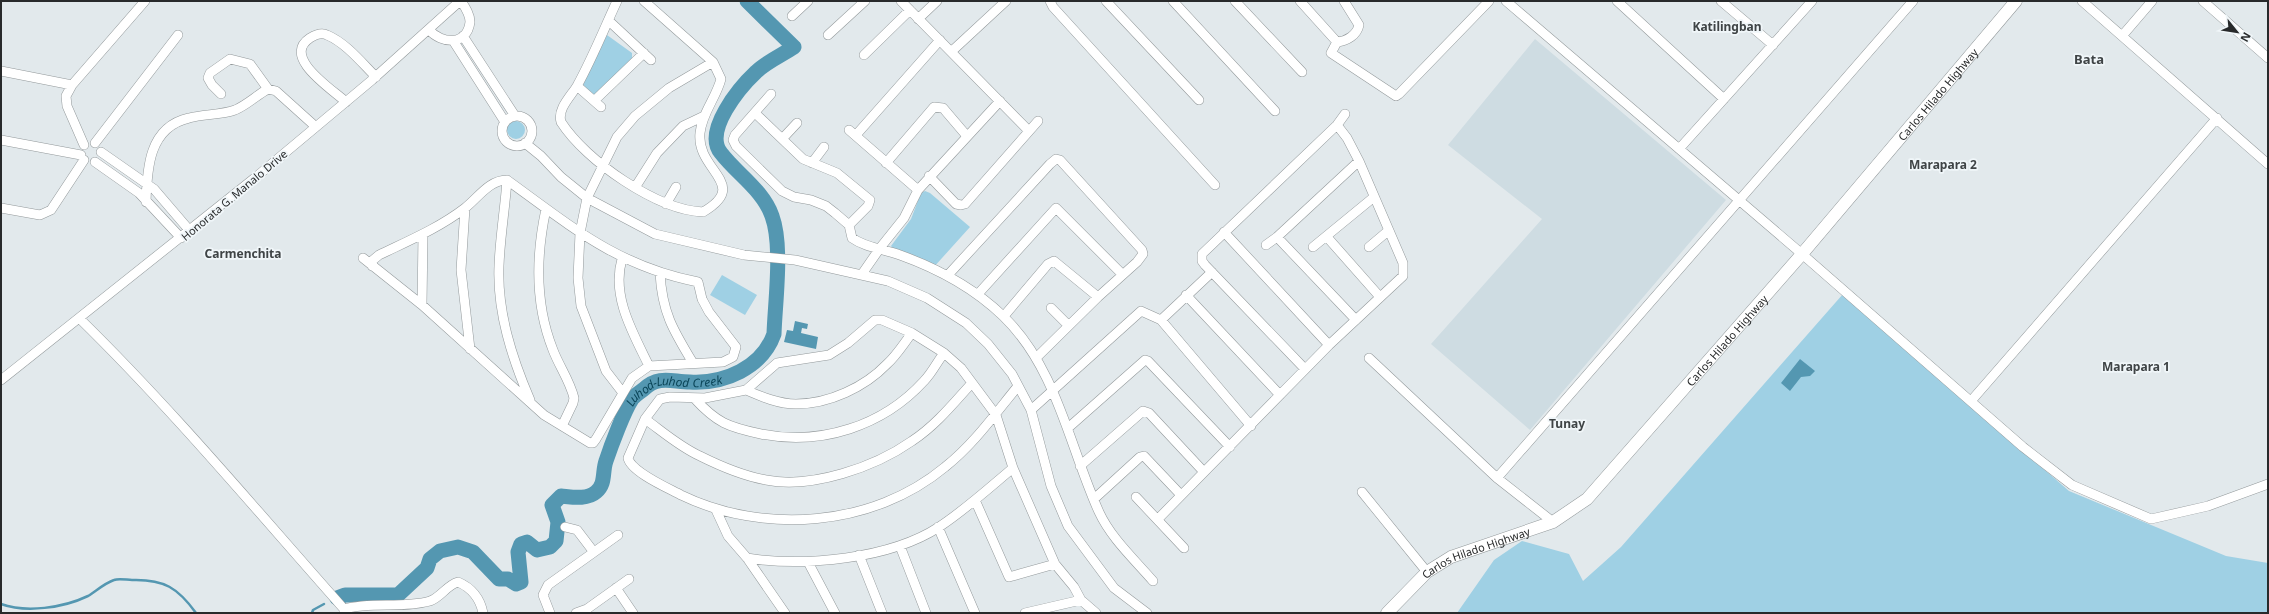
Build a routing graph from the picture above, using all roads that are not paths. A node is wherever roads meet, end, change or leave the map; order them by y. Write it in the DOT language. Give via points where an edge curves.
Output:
graph roads {
  1 [pos="145,1"];
  2 [pos="461,1"];
  3 [pos="617,1"];
  4 [pos="644,1"];
  5 [pos="808,1"];
  6 [pos="865,1"];
  7 [pos="901,1"];
  8 [pos="937,1"];
  9 [pos="1006,1"];
  10 [pos="1050,1"];
  11 [pos="1106,1"];
  12 [pos="1172,1"];
  13 [pos="1234,1"];
  14 [pos="1300,1"];
  15 [pos="1344,1"];
  16 [pos="1489,1"];
  17 [pos="1506,1"];
  18 [pos="1617,1"];
  19 [pos="1721,1"];
  20 [pos="1812,1"];
  21 [pos="1913,1"];
  22 [pos="2016,1"];
  23 [pos="2082,1"];
  24 [pos="2152,1"];
  25 [pos="2204,1"];
  26 [pos="910,10"];
  27 [pos="792,16"];
  28 [pos="918,19"];
  29 [pos="609,21"];
  30 [pos="430,30"];
  31 [pos="178,35"];
  32 [pos="828,35"];
  33 [pos="463,36"];
  34 [pos="2122,36"];
  35 [pos="940,40"];
  36 [pos="454,42"];
  37 [pos="1337,42"];
  38 [pos="1773,45"];
  39 [pos="952,51"];
  40 [pos="644,53"];
  41 [pos="864,55"];
  42 [pos="2268,58"];
  43 [pos="652,60"];
  44 [pos="713,62"];
  45 [pos="1,71"];
  46 [pos="1302,72"];
  47 [pos="376,77"];
  48 [pos="72,85"];
  49 [pos="577,86"];
  50 [pos="268,89"];
  51 [pos="221,94"];
  52 [pos="771,94"];
  53 [pos="1724,99"];
  54 [pos="1198,100"];
  55 [pos="1000,101"];
  56 [pos="346,102"];
  57 [pos="1275,112"];
  58 [pos="755,113"];
  59 [pos="1345,114"];
  60 [pos="515,116"];
  61 [pos="704,116"];
  62 [pos="2217,118"];
  63 [pos="1038,121"];
  64 [pos="505,122"];
  65 [pos="797,123"];
  66 [pos="1337,125"];
  67 [pos="316,127"];
  68 [pos="1028,130"];
  69 [pos="966,135"];
  70 [pos="783,138"];
  71 [pos="1,140"];
  72 [pos="95,143"];
  73 [pos="525,143"];
  74 [pos="84,145"];
  75 [pos="824,147"];
  76 [pos="1679,149"];
  77 [pos="101,152"];
  78 [pos="82,158"];
  79 [pos="1359,161"];
  80 [pos="95,162"];
  81 [pos="812,163"];
  82 [pos="886,164"];
  83 [pos="2268,164"];
  84 [pos="603,166"];
  85 [pos="929,176"];
  86 [pos="507,180"];
  87 [pos="146,182"];
  88 [pos="1214,185"];
  89 [pos="636,186"];
  90 [pos="676,187"];
  91 [pos="918,190"];
  92 [pos="1374,197"];
  93 [pos="588,198"];
  94 [pos="1739,200"];
  95 [pos="146,202"];
  96 [pos="666,204"];
  97 [pos="1,208"];
  98 [pos="465,208"];
  99 [pos="546,209"];
  100 [pos="849,225"];
  101 [pos="190,231"];
  102 [pos="1388,231"];
  103 [pos="1224,232"];
  104 [pos="580,233"];
  105 [pos="423,234"];
  106 [pos="1277,237"];
  107 [pos="181,238"];
  108 [pos="1327,238"];
  109 [pos="1266,245"];
  110 [pos="1313,247"];
  111 [pos="1369,247"];
  112 [pos="880,248"];
  113 [pos="1802,254"];
  114 [pos="363,258"];
  115 [pos="622,259"];
  116 [pos="372,266"];
  117 [pos="1212,272"];
  118 [pos="660,273"];
  119 [pos="862,274"];
  120 [pos="1122,274"];
  121 [pos="948,275"];
  122 [pos="978,294"];
  123 [pos="1186,295"];
  124 [pos="1098,297"];
  125 [pos="1380,297"];
  126 [pos="422,305"];
  127 [pos="1051,308"];
  128 [pos="1004,316"];
  129 [pos="79,318"];
  130 [pos="1161,320"];
  131 [pos="1356,320"];
  132 [pos="1068,325"];
  133 [pos="912,333"];
  134 [pos="1329,344"];
  135 [pos="470,349"];
  136 [pos="944,353"];
  137 [pos="1037,357"];
  138 [pos="1369,358"];
  139 [pos="692,363"];
  140 [pos="649,366"];
  141 [pos="1305,369"];
  142 [pos="1,380"];
  143 [pos="971,384"];
  144 [pos="1018,386"];
  145 [pos="746,390"];
  146 [pos="1053,392"];
  147 [pos="623,393"];
  148 [pos="1280,395"];
  149 [pos="694,398"];
  150 [pos="1971,401"];
  151 [pos="530,402"];
  152 [pos="1031,410"];
  153 [pos="996,415"];
  154 [pos="645,419"];
  155 [pos="562,426"];
  156 [pos="1251,426"];
  157 [pos="1068,428"];
  158 [pos="1230,447"];
  159 [pos="1080,466"];
  160 [pos="1012,468"];
  161 [pos="1204,472"];
  162 [pos="1497,478"];
  163 [pos="2268,484"];
  164 [pos="1362,492"];
  165 [pos="1180,494"];
  166 [pos="1136,497"];
  167 [pos="1094,499"];
  168 [pos="975,500"];
  169 [pos="716,510"];
  170 [pos="1158,519"];
  171 [pos="1553,522"];
  172 [pos="564,527"];
  173 [pos="938,527"];
  174 [pos="618,535"];
  175 [pos="900,546"];
  176 [pos="1184,548"];
  177 [pos="593,551"];
  178 [pos="859,555"];
  179 [pos="747,558"];
  180 [pos="808,562"];
  181 [pos="1054,564"];
  182 [pos="1427,572"];
  183 [pos="629,579"];
  184 [pos="1153,581"];
  185 [pos="616,588"];
  186 [pos="1082,600"];
  187 [pos="344,611"];
  188 [pos="879,612"];
  189 [pos="483,613"];
  190 [pos="550,613"];
  191 [pos="576,613"];
  192 [pos="633,613"];
  193 [pos="785,613"];
  194 [pos="835,613"];
  195 [pos="926,613"];
  196 [pos="975,613"];
  197 [pos="1025,613"];
  198 [pos="1096,613"];
  199 [pos="1147,613"];
  200 [pos="1387,613"];
  1 -- 48 [label="street"];
  2 -- 30 [label="street, Honorata G. Manalo Drive"];
  2 -- 33 [label="street" via="468,11 470,21"];
  3 -- 29 [label="street"];
  4 -- 44 [label="street"];
  5 -- 27 [label="street"];
  6 -- 32 [label="street"];
  7 -- 26 [label="street"];
  8 -- 28 [label="street"];
  9 -- 39 [label="street"];
  10 -- 88 [label="street"];
  11 -- 54 [label="street"];
  12 -- 57 [label="street"];
  13 -- 46 [label="street"];
  14 -- 37 [label="street"];
  15 -- 37 [label="street" via="1359,25 1348,39"];
  16 -- 37 [label="street" via="1396,96 1331,53"];
  17 -- 76 [label="street"];
  18 -- 53 [label="street"];
  19 -- 38 [label="street"];
  20 -- 38 [label="street"];
  21 -- 94 [label="street"];
  22 -- 113 [label="main road, Carlos Hilado Highway"];
  23 -- 34 [label="street"];
  24 -- 34 [label="street"];
  25 -- 42 [label="street"];
  26 -- 28 [label="street"];
  26 -- 41 [label="street"];
  28 -- 35 [label="street"];
  29 -- 40 [label="street"];
  29 -- 49 [label="street"];
  30 -- 36 [label="street" via="441,39"];
  30 -- 47 [label="street, Honorata G. Manalo Drive"];
  31 -- 72 [label="street"];
  33 -- 36 [label="street"];
  33 -- 60 [label="street"];
  34 -- 62 [label="street"];
  35 -- 39 [label="street"];
  35 -- 82 [label="street" via="853,133"];
  36 -- 64 [label="street"];
  38 -- 53 [label="street"];
  39 -- 55 [label="street"];
  40 -- 43 [label="street"];
  40 -- 49 [label="street" via="598,104"];
  44 -- 61 [label="street" via="721,79 715,97"];
  44 -- 84 [label="street" via="669,88 635,116 617,137"];
  45 -- 48 [label="street"];
  47 -- 56 [label="street, Honorata G. Manalo Drive"];
  47 -- 56 [label="street" via="344,45 326,34 319,34 305,42 300,50 306,67"];
  48 -- 74 [label="street" via="66,96 67,106"];
  49 -- 84 [label="street" via="567,101 560,117 561,122"];
  50 -- 51 [label="street" via="250,64 230,58 210,73 208,78"];
  50 -- 67 [label="street" via="276,91"];
  50 -- 87 [label="street" via="234,110 176,122 161,134 153,146"];
  52 -- 58 [label="street"];
  53 -- 76 [label="street"];
  55 -- 68 [label="street"];
  55 -- 69 [label="street"];
  56 -- 67 [label="street, Honorata G. Manalo Drive"];
  58 -- 70 [label="street"];
  58 -- 100 [label="street" via="735,135 733,140 736,146 782,191 826,206"];
  59 -- 66 [label="street"];
  60 -- 64 [label="street"];
  60 -- 73 [label="street" via="530,123 530,136"];
  61 -- 89 [label="street" via="683,126 657,153"];
  61 -- 96 [label="street" via="700,143 706,162 722,180 723,194 703,212"];
  62 -- 83 [label="street"];
  62 -- 150 [label="street"];
  63 -- 68 [label="street"];
  64 -- 73 [label="street" via="502,132 506,141 515,145"];
  65 -- 70 [label="street"];
  66 -- 79 [label="street"];
  66 -- 103 [label="street"];
  67 -- 101 [label="street, Honorata G. Manalo Drive"];
  68 -- 85 [label="street" via="965,204 956,204"];
  69 -- 82 [label="street" via="943,108 934,107"];
  69 -- 85 [label="street"];
  70 -- 81 [label="street" via="803,159"];
  71 -- 78 [label="street"];
  72 -- 74 [label="street"];
  72 -- 77 [label="street"];
  73 -- 93 [label="street"];
  74 -- 78 [label="street" via="81,149"];
  75 -- 81 [label="street"];
  76 -- 94 [label="street"];
  77 -- 80 [label="street"];
  77 -- 87 [label="street"];
  78 -- 80 [label="street"];
  78 -- 97 [label="street" via="52,210 46,214"];
  79 -- 92 [label="street"];
  79 -- 106 [label="street"];
  80 -- 95 [label="street" via="139,193"];
  81 -- 100 [label="street" via="837,174 870,200 868,206"];
  82 -- 91 [label="street"];
  84 -- 89 [label="street" via="616,177"];
  84 -- 93 [label="street"];
  85 -- 91 [label="street"];
  86 -- 98 [label="street" via="500,180 490,186"];
  86 -- 99 [label="street"];
  86 -- 151 [label="street" via="500,240 499,294 515,365"];
  87 -- 95 [label="street"];
  87 -- 101 [label="street"];
  89 -- 96 [label="street"];
  90 -- 96 [label="street"];
  91 -- 112 [label="street" via="904,218"];
  92 -- 102 [label="street"];
  92 -- 108 [label="street"];
  93 -- 104 [label="street"];
  93 -- 119 [label="street" via="655,234 744,255 785,258"];
  94 -- 113 [label="street"];
  94 -- 162 [label="street"];
  95 -- 107 [label="street"];
  98 -- 105 [label="street"];
  98 -- 135 [label="street" via="460,270"];
  99 -- 104 [label="street"];
  99 -- 155 [label="street" via="540,237 538,267 543,313 553,349 574,398"];
  100 -- 112 [label="street" via="852,238 866,246"];
  101 -- 107 [label="street, Honorata G. Manalo Drive"];
  102 -- 111 [label="street"];
  102 -- 125 [label="street" via="1405,272 1400,280"];
  103 -- 117 [label="street" via="1202,254 1202,261"];
  103 -- 134 [label="street"];
  104 -- 115 [label="street"];
  104 -- 147 [label="street" via="578,278 581,306 606,371"];
  105 -- 116 [label="street" via="378,255"];
  105 -- 126 [label="street"];
  106 -- 109 [label="street"];
  106 -- 131 [label="street"];
  107 -- 129 [label="street, Honorata G. Manalo Drive"];
  108 -- 110 [label="street"];
  108 -- 125 [label="street"];
  112 -- 119 [label="street"];
  112 -- 121 [label="street"];
  113 -- 150 [label="street"];
  113 -- 171 [label="main road, Carlos Hilado Highway" via="1587,499"];
  114 -- 116 [label="street"];
  115 -- 118 [label="street"];
  115 -- 140 [label="street" via="618,272 624,307"];
  116 -- 126 [label="street"];
  117 -- 123 [label="street"];
  117 -- 141 [label="street"];
  118 -- 139 [label="street" via="664,309"];
  118 -- 139 [label="street" via="698,282 702,299 709,312 736,347 733,357 715,363"];
  119 -- 144 [label="street" via="910,289 953,314 988,344 1012,374"];
  120 -- 121 [label="street" via="1139,260 1142,250 1056,158"];
  120 -- 122 [label="street" via="1056,208"];
  120 -- 124 [label="street"];
  121 -- 122 [label="street"];
  122 -- 128 [label="street"];
  123 -- 130 [label="street"];
  123 -- 148 [label="street"];
  124 -- 128 [label="street" via="1054,261 1048,264"];
  124 -- 132 [label="street"];
  125 -- 131 [label="street"];
  126 -- 135 [label="street"];
  127 -- 132 [label="street"];
  128 -- 137 [label="street"];
  129 -- 142 [label="street, Honorata G. Manalo Drive"];
  129 -- 187 [label="street" via="116,354"];
  130 -- 146 [label="street" via="1140,311"];
  130 -- 156 [label="street"];
  131 -- 134 [label="street"];
  132 -- 137 [label="street"];
  133 -- 136 [label="street"];
  133 -- 145 [label="street" via="882,320 875,320 829,355 777,363"];
  133 -- 145 [label="street" via="887,364 864,382 820,402 796,404 775,401"];
  134 -- 141 [label="street"];
  135 -- 151 [label="street"];
  136 -- 143 [label="street" via="961,368"];
  136 -- 149 [label="street" via="924,380 896,405 865,424 833,435 782,438 741,430 721,423"];
  137 -- 146 [label="street"];
  138 -- 162 [label="street"];
  139 -- 140 [label="street"];
  140 -- 147 [label="street" via="632,378"];
  141 -- 148 [label="street"];
  143 -- 153 [label="street"];
  143 -- 154 [label="street" via="934,424 913,441 885,458 824,479 767,481 737,472 699,456"];
  144 -- 152 [label="street"];
  144 -- 153 [label="street"];
  145 -- 149 [label="street"];
  146 -- 152 [label="street"];
  146 -- 157 [label="street"];
  147 -- 155 [label="street" via="593,443"];
  148 -- 156 [label="street"];
  149 -- 154 [label="street" via="660,399"];
  150 -- 163 [label="street" via="2023,447 2072,485 2145,518 2154,519 2208,506"];
  151 -- 155 [label="street"];
  152 -- 199 [label="street" via="1051,486 1068,526 1114,588"];
  153 -- 160 [label="street"];
  153 -- 169 [label="street" via="959,455 927,480 891,500 865,509 843,515 800,520 781,520"];
  154 -- 169 [label="street" via="629,452 629,462 664,486"];
  156 -- 158 [label="street"];
  157 -- 158 [label="street" via="1145,360"];
  157 -- 159 [label="street"];
  158 -- 161 [label="street"];
  159 -- 161 [label="street" via="1143,411 1148,413"];
  159 -- 167 [label="street"];
  160 -- 168 [label="street"];
  160 -- 181 [label="street"];
  161 -- 165 [label="street"];
  162 -- 171 [label="street"];
  164 -- 182 [label="street"];
  165 -- 167 [label="street" via="1144,456"];
  165 -- 170 [label="street"];
  166 -- 170 [label="street"];
  167 -- 184 [label="street" via="1117,539"];
  168 -- 173 [label="street"];
  168 -- 181 [label="street" via="1009,577"];
  169 -- 179 [label="street" via="728,536"];
  170 -- 176 [label="street"];
  171 -- 182 [label="main road, Carlos Hilado Highway" via="1451,557"];
  172 -- 177 [label="street" via="577,530"];
  173 -- 175 [label="street"];
  173 -- 196 [label="street"];
  174 -- 177 [label="street"];
  175 -- 178 [label="street"];
  175 -- 195 [label="street"];
  177 -- 190 [label="street" via="548,585 543,595"];
  178 -- 180 [label="street"];
  178 -- 188 [label="street"];
  179 -- 180 [label="street" via="768,562"];
  179 -- 193 [label="street"];
  180 -- 194 [label="street"];
  181 -- 186 [label="street"];
  182 -- 200 [label="main road, Carlos Hilado Highway"];
  183 -- 185 [label="street"];
  185 -- 191 [label="street"];
  185 -- 192 [label="street"];
  186 -- 197 [label="street"];
  186 -- 198 [label="street"];
  187 -- 189 [label="street" via="359,605 402,605 432,600 451,584 458,582 475,593"];
}
